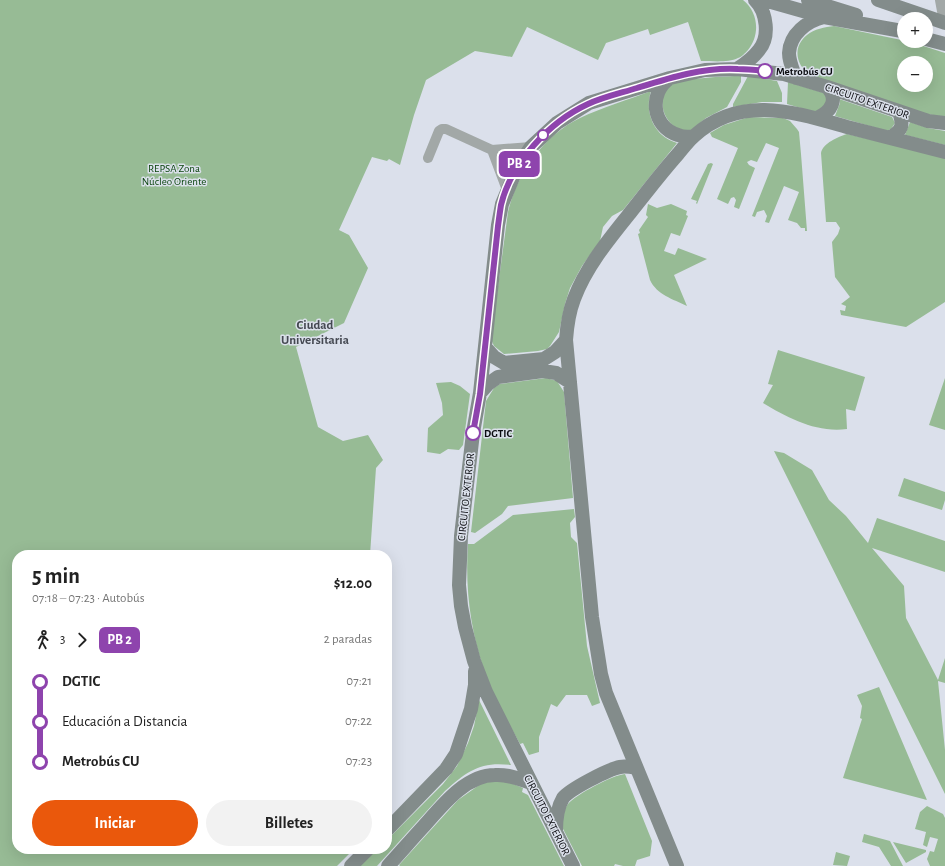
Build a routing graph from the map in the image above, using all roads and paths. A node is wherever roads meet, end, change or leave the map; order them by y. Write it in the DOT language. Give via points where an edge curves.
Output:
graph roads {
  1 [pos="755,0"];
  2 [pos="764,0"];
  3 [pos="808,0"];
  4 [pos="878,0"];
  5 [pos="940,0"];
  6 [pos="945,16"];
  7 [pos="824,17"];
  8 [pos="945,23"];
  9 [pos="897,30"];
  10 [pos="897,31"];
  11 [pos="933,40"];
  12 [pos="945,44"];
  13 [pos="737,68"];
  14 [pos="670,78"];
  15 [pos="796,78"];
  16 [pos="827,87"];
  17 [pos="899,112"];
  18 [pos="817,118"];
  19 [pos="945,123"];
  20 [pos="694,136"];
  21 [pos="890,138"];
  22 [pos="531,147"];
  23 [pos="492,150"];
  24 [pos="945,152"];
  25 [pos="428,158"];
  26 [pos="506,190"];
  27 [pos="566,340"];
  28 [pos="485,347"];
  29 [pos="570,382"];
  30 [pos="480,394"];
  31 [pos="474,661"];
  32 [pos="636,768"];
  33 [pos="531,783"];
  34 [pos="392,825"];
  35 [pos="556,831"];
  36 [pos="363,854"];
  37 [pos="351,866"];
  38 [pos="388,866"];
  39 [pos="573,866"];
  40 [pos="677,866"];
  1 -- 13 [label="street" via="764,16 765,37 759,50"];
  2 -- 7 [label="street"];
  3 -- 9 [label="street"];
  4 -- 8 [label="street"];
  5 -- 6 [label="street"];
  7 -- 10 [label="street"];
  7 -- 15 [label="street" via="805,25 792,42 789,52"];
  11 -- 12 [label="street"];
  13 -- 14 [label="street, CIRCUITO EXTERIOR" via="705,70"];
  13 -- 15 [label="street, CIRCUITO EXTERIOR"];
  14 -- 20 [label="street" via="661,85 656,96 657,114 662,125 673,133"];
  14 -- 22 [label="street, CIRCUITO EXTERIOR" via="589,104 557,123"];
  15 -- 16 [label="street, CIRCUITO EXTERIOR"];
  16 -- 17 [label="street, CIRCUITO EXTERIOR"];
  16 -- 18 [label="street" via="832,93 832,105 828,112"];
  17 -- 19 [label="street, CIRCUITO EXTERIOR" via="928,122"];
  17 -- 21 [label="street" via="902,122 899,132"];
  18 -- 20 [label="street" via="785,111 745,110 730,114"];
  18 -- 21 [label="street"];
  20 -- 27 [label="street" via="605,245 574,300"];
  21 -- 24 [label="street"];
  22 -- 23 [label="street"];
  22 -- 26 [label="street, CIRCUITO EXTERIOR"];
  23 -- 25 [label="street" via="442,129"];
  23 -- 26 [label="street"];
  26 -- 28 [label="street, CIRCUITO EXTERIOR" via="498,226"];
  27 -- 28 [label="street" via="544,359 504,363 494,358"];
  27 -- 29 [label="street"];
  28 -- 30 [label="street, CIRCUITO EXTERIOR"];
  29 -- 30 [label="street" via="556,373 543,370 498,377"];
  29 -- 32 [label="street" via="592,617 601,674"];
  30 -- 31 [label="street, CIRCUITO EXTERIOR" via="461,536 459,585 465,626"];
  31 -- 33 [label="street, CIRCUITO EXTERIOR" via="486,692"];
  31 -- 34 [label="street" via="475,685 471,709 456,754 446,769"];
  32 -- 35 [label="street" via="620,767 608,771 570,792 560,805"];
  32 -- 40 [label="street"];
  33 -- 35 [label="street, CIRCUITO EXTERIOR"];
  33 -- 38 [label="street" via="495,774 467,784 450,797"];
  35 -- 39 [label="street, CIRCUITO EXTERIOR"];
  36 -- 37 [label="street"];
}
